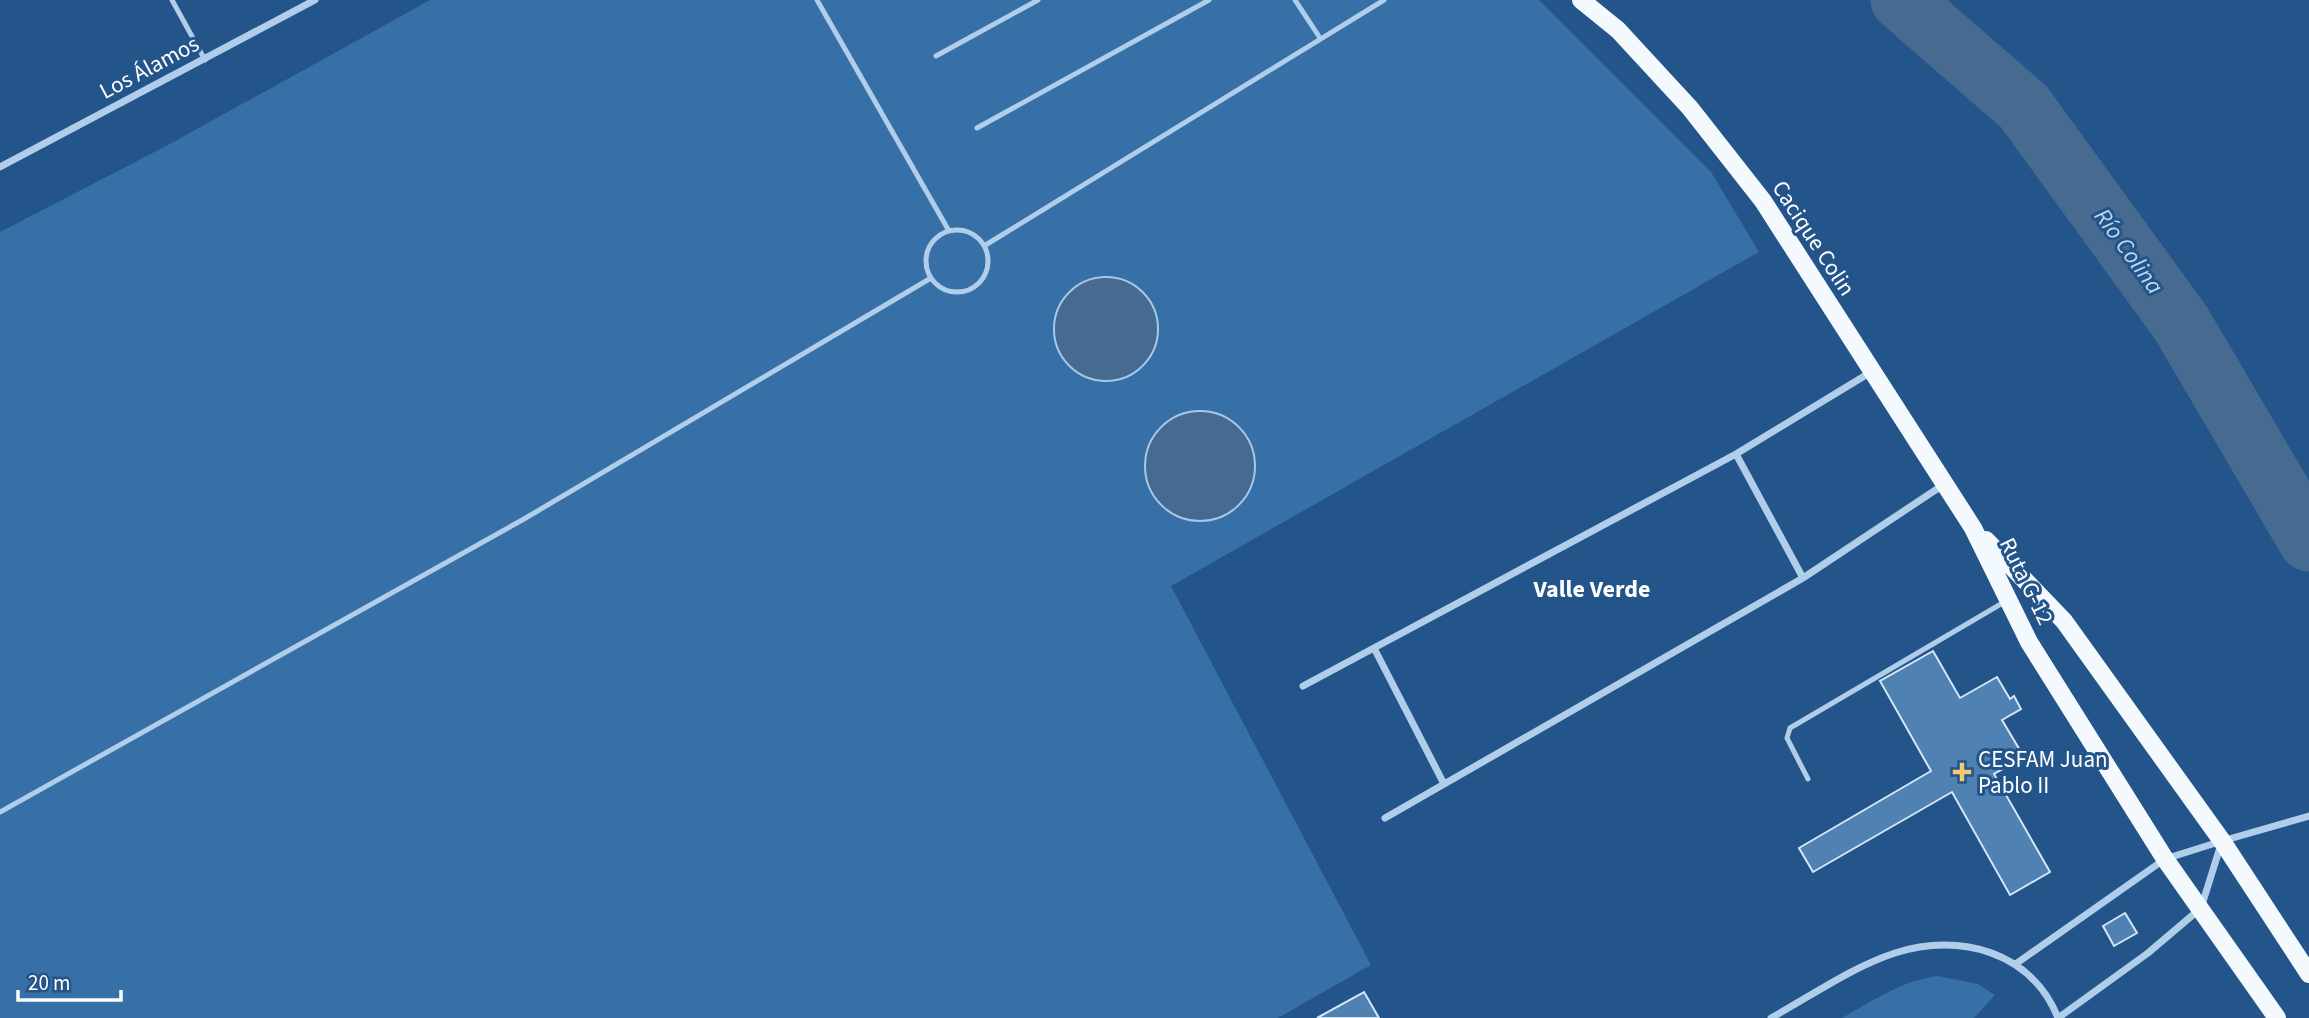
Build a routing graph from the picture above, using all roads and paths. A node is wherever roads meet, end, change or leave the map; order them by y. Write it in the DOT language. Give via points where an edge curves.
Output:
graph roads {
  1 [pos="172,0"];
  2 [pos="315,0"];
  3 [pos="817,0"];
  4 [pos="1038,0"];
  5 [pos="1209,0"];
  6 [pos="1295,0"];
  7 [pos="1384,0"];
  8 [pos="1581,0"];
  9 [pos="1320,38"];
  10 [pos="936,56"];
  11 [pos="205,60"];
  12 [pos="977,128"];
  13 [pos="0,167"];
  14 [pos="949,231"];
  15 [pos="984,246"];
  16 [pos="931,278"];
  17 [pos="1871,372"];
  18 [pos="1736,454"];
  19 [pos="1944,485"];
  20 [pos="1973,528"];
  21 [pos="1803,578"];
  22 [pos="2008,599"];
  23 [pos="1375,650"];
  24 [pos="1303,686"];
  25 [pos="1808,779"];
  26 [pos="1444,782"];
  27 [pos="0,812"];
  28 [pos="2309,816"];
  29 [pos="1385,818"];
  30 [pos="2222,842"];
  31 [pos="2165,859"];
  32 [pos="2201,908"];
  33 [pos="2017,963"];
  34 [pos="2309,974"];
  35 [pos="1771,1018"];
  36 [pos="2058,1018"];
  37 [pos="2277,1018"];
  1 -- 11 [label="lane"];
  2 -- 11 [label="street, Los Álamos"];
  3 -- 14 [label="lane"];
  4 -- 10 [label="lane"];
  5 -- 12 [label="lane"];
  6 -- 9 [label="lane"];
  7 -- 9 [label="lane"];
  8 -- 17 [label="main road, Cacique Colin" via="1618,30 1690,108 1763,201"];
  9 -- 15 [label="lane"];
  11 -- 13 [label="street, Los Álamos"];
  14 -- 15 [label="lane" via="971,233"];
  14 -- 16 [label="lane" via="928,249"];
  15 -- 16 [label="lane" via="987,270 972,289 950,292"];
  16 -- 27 [label="lane" via="524,519"];
  17 -- 18 [label="street"];
  17 -- 19 [label="main road, Cacique Colin"];
  18 -- 21 [label="street"];
  18 -- 23 [label="street"];
  19 -- 20 [label="main road, Cacique Colin"];
  19 -- 21 [label="street"];
  20 -- 22 [label="main road, Ruta G-12"];
  20 -- 30 [label="main road, Ruta G-12" via="2064,621"];
  21 -- 26 [label="street"];
  22 -- 25 [label="lane" via="1790,727 1787,738"];
  22 -- 31 [label="main road, Ruta G-12" via="2031,645"];
  23 -- 24 [label="street"];
  23 -- 26 [label="street"];
  26 -- 29 [label="street"];
  28 -- 30 [label="street"];
  30 -- 31 [label="street"];
  30 -- 32 [label="street"];
  30 -- 34 [label="main road, Ruta G-12"];
  31 -- 32 [label="main road, Ruta G-12"];
  31 -- 33 [label="street"];
  32 -- 36 [label="street"];
  32 -- 37 [label="main road, Ruta G-12"];
  33 -- 35 [label="street" via="1959,946 1896,952"];
  33 -- 36 [label="street" via="2042,988"];
}
